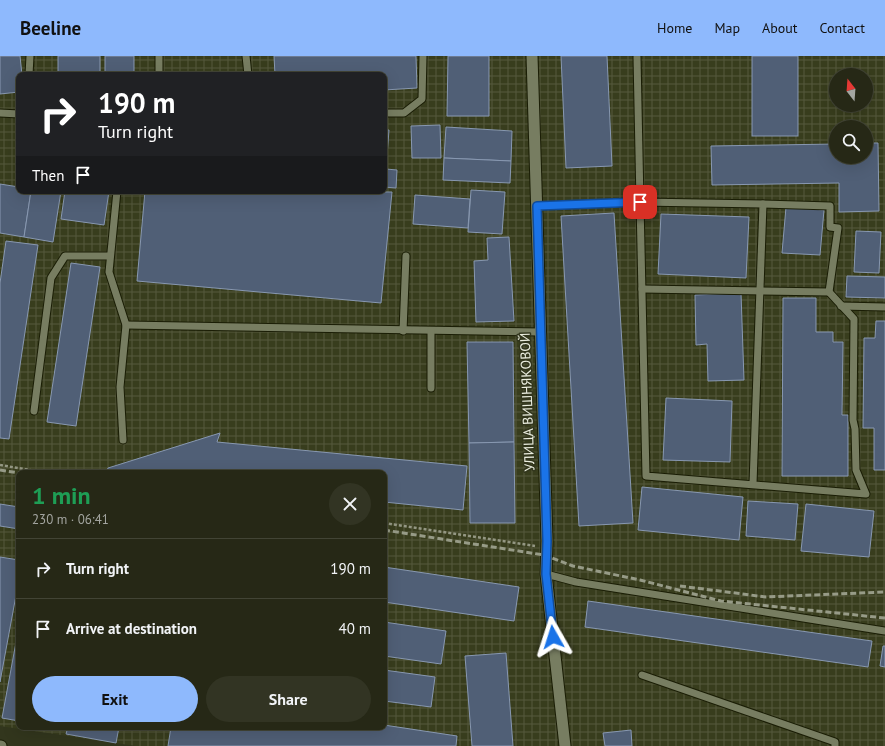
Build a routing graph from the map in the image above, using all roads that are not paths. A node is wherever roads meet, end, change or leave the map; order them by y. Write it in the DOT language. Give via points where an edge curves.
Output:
graph roads {
  1 [pos="30,56"];
  2 [pos="159,56"];
  3 [pos="246,56"];
  4 [pos="423,56"];
  5 [pos="532,56"];
  6 [pos="637,57"];
  7 [pos="29,72"];
  8 [pos="159,72"];
  9 [pos="248,72"];
  10 [pos="0,113"];
  11 [pos="387,113"];
  12 [pos="16,114"];
  13 [pos="117,194"];
  14 [pos="640,202"];
  15 [pos="763,204"];
  16 [pos="537,206"];
  17 [pos="110,256"];
  18 [pos="406,256"];
  19 [pos="642,289"];
  20 [pos="760,290"];
  21 [pos="829,292"];
  22 [pos="841,306"];
  23 [pos="885,307"];
  24 [pos="126,325"];
  25 [pos="403,330"];
  26 [pos="432,331"];
  27 [pos="540,332"];
  28 [pos="431,388"];
  29 [pos="34,411"];
  30 [pos="123,440"];
  31 [pos="753,484"];
  32 [pos="546,574"];
  33 [pos="885,631"];
  34 [pos="642,675"];
  35 [pos="565,746"];
  36 [pos="835,746"];
  1 -- 7 [label="lane"];
  2 -- 8 [label="lane"];
  3 -- 9 [label="lane"];
  4 -- 11 [label="lane" via="422,99 404,113"];
  5 -- 16 [label="street, УЛИЦА ВИШНЯКОВОЙ"];
  6 -- 14 [label="lane"];
  10 -- 12 [label="lane"];
  13 -- 17 [label="lane"];
  14 -- 15 [label="lane"];
  14 -- 16 [label="lane"];
  14 -- 19 [label="lane"];
  15 -- 20 [label="lane"];
  15 -- 21 [label="lane" via="830,206 830,227 838,228"];
  16 -- 27 [label="street, УЛИЦА ВИШНЯКОВОЙ"];
  17 -- 24 [label="lane" via="108,272"];
  17 -- 29 [label="lane" via="65,256 51,278"];
  18 -- 25 [label="lane"];
  19 -- 20 [label="lane"];
  19 -- 31 [label="lane" via="646,476"];
  20 -- 21 [label="lane"];
  20 -- 31 [label="lane"];
  21 -- 22 [label="lane"];
  22 -- 23 [label="lane"];
  22 -- 31 [label="lane" via="854,319 853,420 856,429 856,470 866,494"];
  24 -- 25 [label="lane"];
  24 -- 30 [label="lane" via="120,387"];
  25 -- 26 [label="lane"];
  26 -- 27 [label="lane"];
  26 -- 28 [label="lane"];
  27 -- 32 [label="street, УЛИЦА ВИШНЯКОВОЙ"];
  32 -- 33 [label="lane" via="576,582"];
  32 -- 35 [label="street, УЛИЦА ВИШНЯКОВОЙ"];
  34 -- 36 [label="lane" via="835,742"];
}
